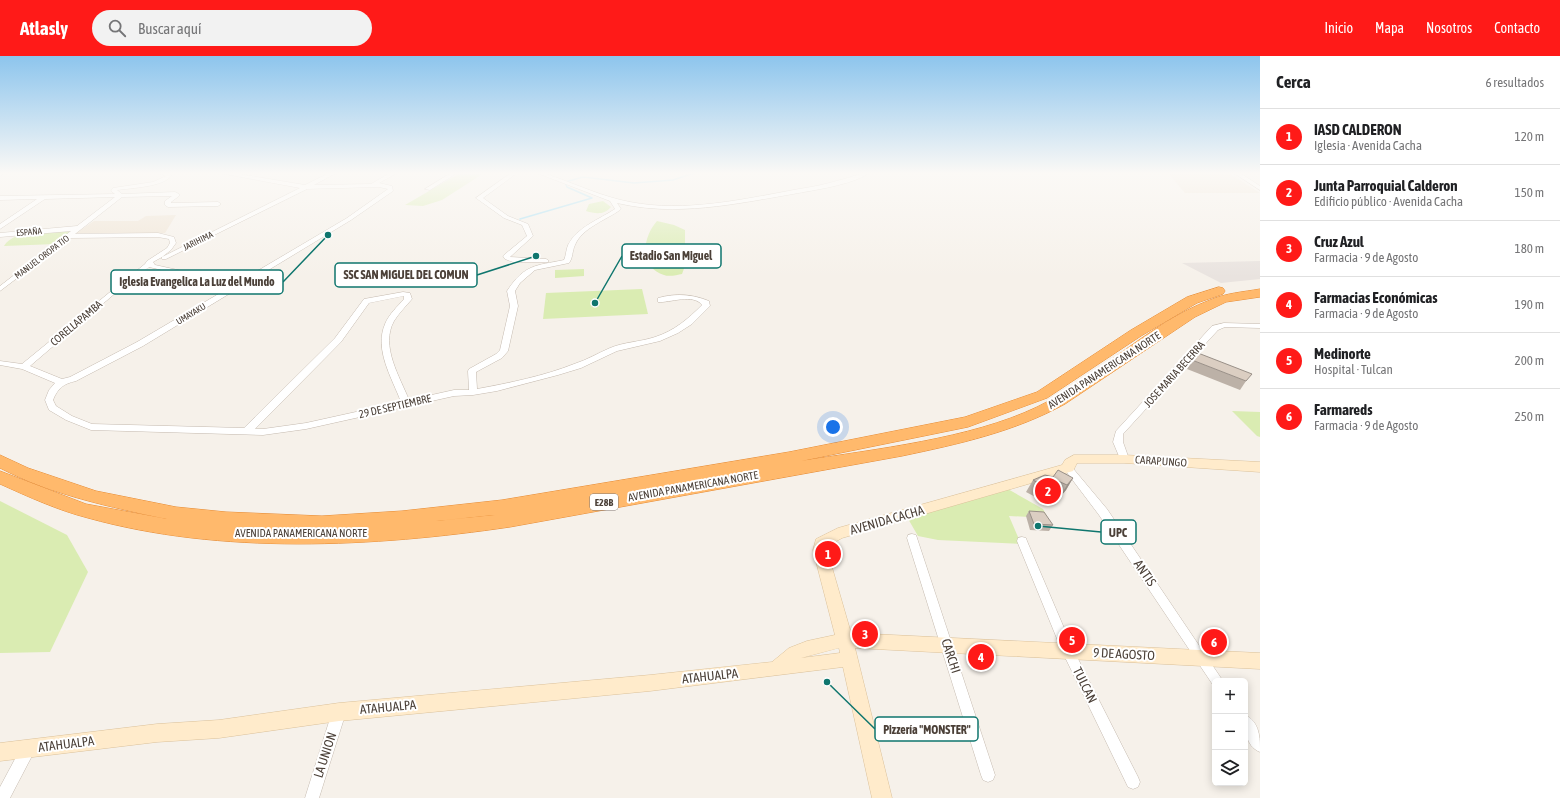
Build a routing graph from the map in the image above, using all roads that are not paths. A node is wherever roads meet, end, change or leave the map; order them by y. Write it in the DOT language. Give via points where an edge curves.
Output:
graph roads {
  1 [pos="29,208"];
  2 [pos="106,208"];
  3 [pos="264,208"];
  4 [pos="366,208"];
  5 [pos="493,208"];
  6 [pos="617,208"];
  7 [pos="0,228"];
  8 [pos="82,228"];
  9 [pos="0,235"];
  10 [pos="69,236"];
  11 [pos="567,262"];
  12 [pos="148,266"];
  13 [pos="238,285"];
  14 [pos="1260,285"];
  15 [pos="0,289"];
  16 [pos="1260,293"];
  17 [pos="661,300"];
  18 [pos="1260,326"];
  19 [pos="0,363"];
  20 [pos="24,367"];
  21 [pos="61,382"];
  22 [pos="473,392"];
  23 [pos="406,404"];
  24 [pos="246,432"];
  25 [pos="1124,459"];
  26 [pos="0,462"];
  27 [pos="1068,468"];
  28 [pos="1260,468"];
  29 [pos="0,477"];
  30 [pos="912,538"];
  31 [pos="1022,541"];
  32 [pos="844,640"];
  33 [pos="947,644"];
  34 [pos="1068,651"];
  35 [pos="849,659"];
  36 [pos="1203,660"];
  37 [pos="1260,661"];
  38 [pos="776,669"];
  39 [pos="1215,678"];
  40 [pos="339,712"];
  41 [pos="1248,727"];
  42 [pos="1260,745"];
  43 [pos="28,749"];
  44 [pos="0,752"];
  45 [pos="988,775"];
  46 [pos="1133,782"];
  47 [pos="2,798"];
  48 [pos="312,798"];
  49 [pos="882,798"];
  1 -- 7 [label="street"];
  2 -- 8 [label="street, MANUEL OROPA TIO"];
  3 -- 12 [label="street, JARIHIMA"];
  4 -- 13 [label="street, UMAYAKU"];
  5 -- 11 [label="street" via="506,217 524,224 530,236 506,256 507,258"];
  6 -- 11 [label="street" via="575,239 569,249"];
  8 -- 9 [label="street, ESPAÑA"];
  8 -- 10 [label="street, MANUEL OROPA TIO"];
  10 -- 12 [label="street, JARIHIMA" via="158,235 172,238 173,243 169,249 152,260"];
  10 -- 15 [label="street, MANUEL OROPA TIO"];
  11 -- 22 [label="street" via="533,268 517,282 511,291 514,306 504,351 500,356 472,371"];
  12 -- 13 [label="street"];
  12 -- 20 [label="street, CORELLAPAMBA"];
  13 -- 21 [label="street, UMAYAKU" via="140,344 73,379"];
  14 -- 26 [label="highway, AVENIDA PANAMERICANA NORTE / E28B" via="1214,292 1192,300 1136,333 1042,395 968,422 789,458 502,507 402,518 322,523 226,519 176,514 94,497"];
  16 -- 29 [label="highway, AVENIDA PANAMERICANA NORTE / E28B" via="1210,304 1163,331 1060,402 1021,421 953,440 902,450 496,522 428,530 343,535 248,535 166,527 98,514 52,499"];
  17 -- 22 [label="street, 29 DE SEPTIEMBRE" via="670,296 692,298 706,303 706,306 689,322 657,339 614,349 561,371"];
  18 -- 25 [label="street, JOSE MARIA BECERRA" via="1224,325 1215,328 1119,433 1118,442"];
  19 -- 20 [label="street"];
  20 -- 21 [label="street"];
  21 -- 24 [label="street, 29 DE SEPTIEMBRE" via="53,390 49,400 52,408 91,427"];
  22 -- 23 [label="street, 29 DE SEPTIEMBRE" via="454,393"];
  23 -- 24 [label="street, 29 DE SEPTIEMBRE" via="306,426"];
  23 -- 24 [label="street" via="386,351 389,323 408,299 407,295 403,294 367,301 338,340"];
  25 -- 27 [label="street, CARAPUNGO" via="1074,459"];
  25 -- 28 [label="street, CARAPUNGO"];
  27 -- 32 [label="street, AVENIDA CACHA" via="838,534 824,541 819,548"];
  27 -- 36 [label="street, ANTIS" via="1103,512"];
  30 -- 33 [label="street, CARCHI"];
  31 -- 34 [label="street, TULCAN"];
  32 -- 33 [label="street, 9 DE AGOSTO"];
  32 -- 35 [label="street, AVENIDA CACHA"];
  32 -- 38 [label="street" via="795,653"];
  33 -- 34 [label="street, 9 DE AGOSTO"];
  33 -- 45 [label="street, CARCHI"];
  34 -- 36 [label="street, 9 DE AGOSTO"];
  34 -- 46 [label="street, TULCAN"];
  35 -- 38 [label="street, ATAHUALPA"];
  35 -- 49 [label="street, AVENIDA CACHA"];
  36 -- 37 [label="street, 9 DE AGOSTO"];
  36 -- 39 [label="street, ANTIS"];
  38 -- 40 [label="street, ATAHUALPA"];
  40 -- 43 [label="street, ATAHUALPA" via="219,729 157,733"];
  40 -- 48 [label="street, LA UNION"];
  41 -- 42 [label="street"];
  43 -- 44 [label="street, ATAHUALPA"];
  43 -- 47 [label="street"];
}
